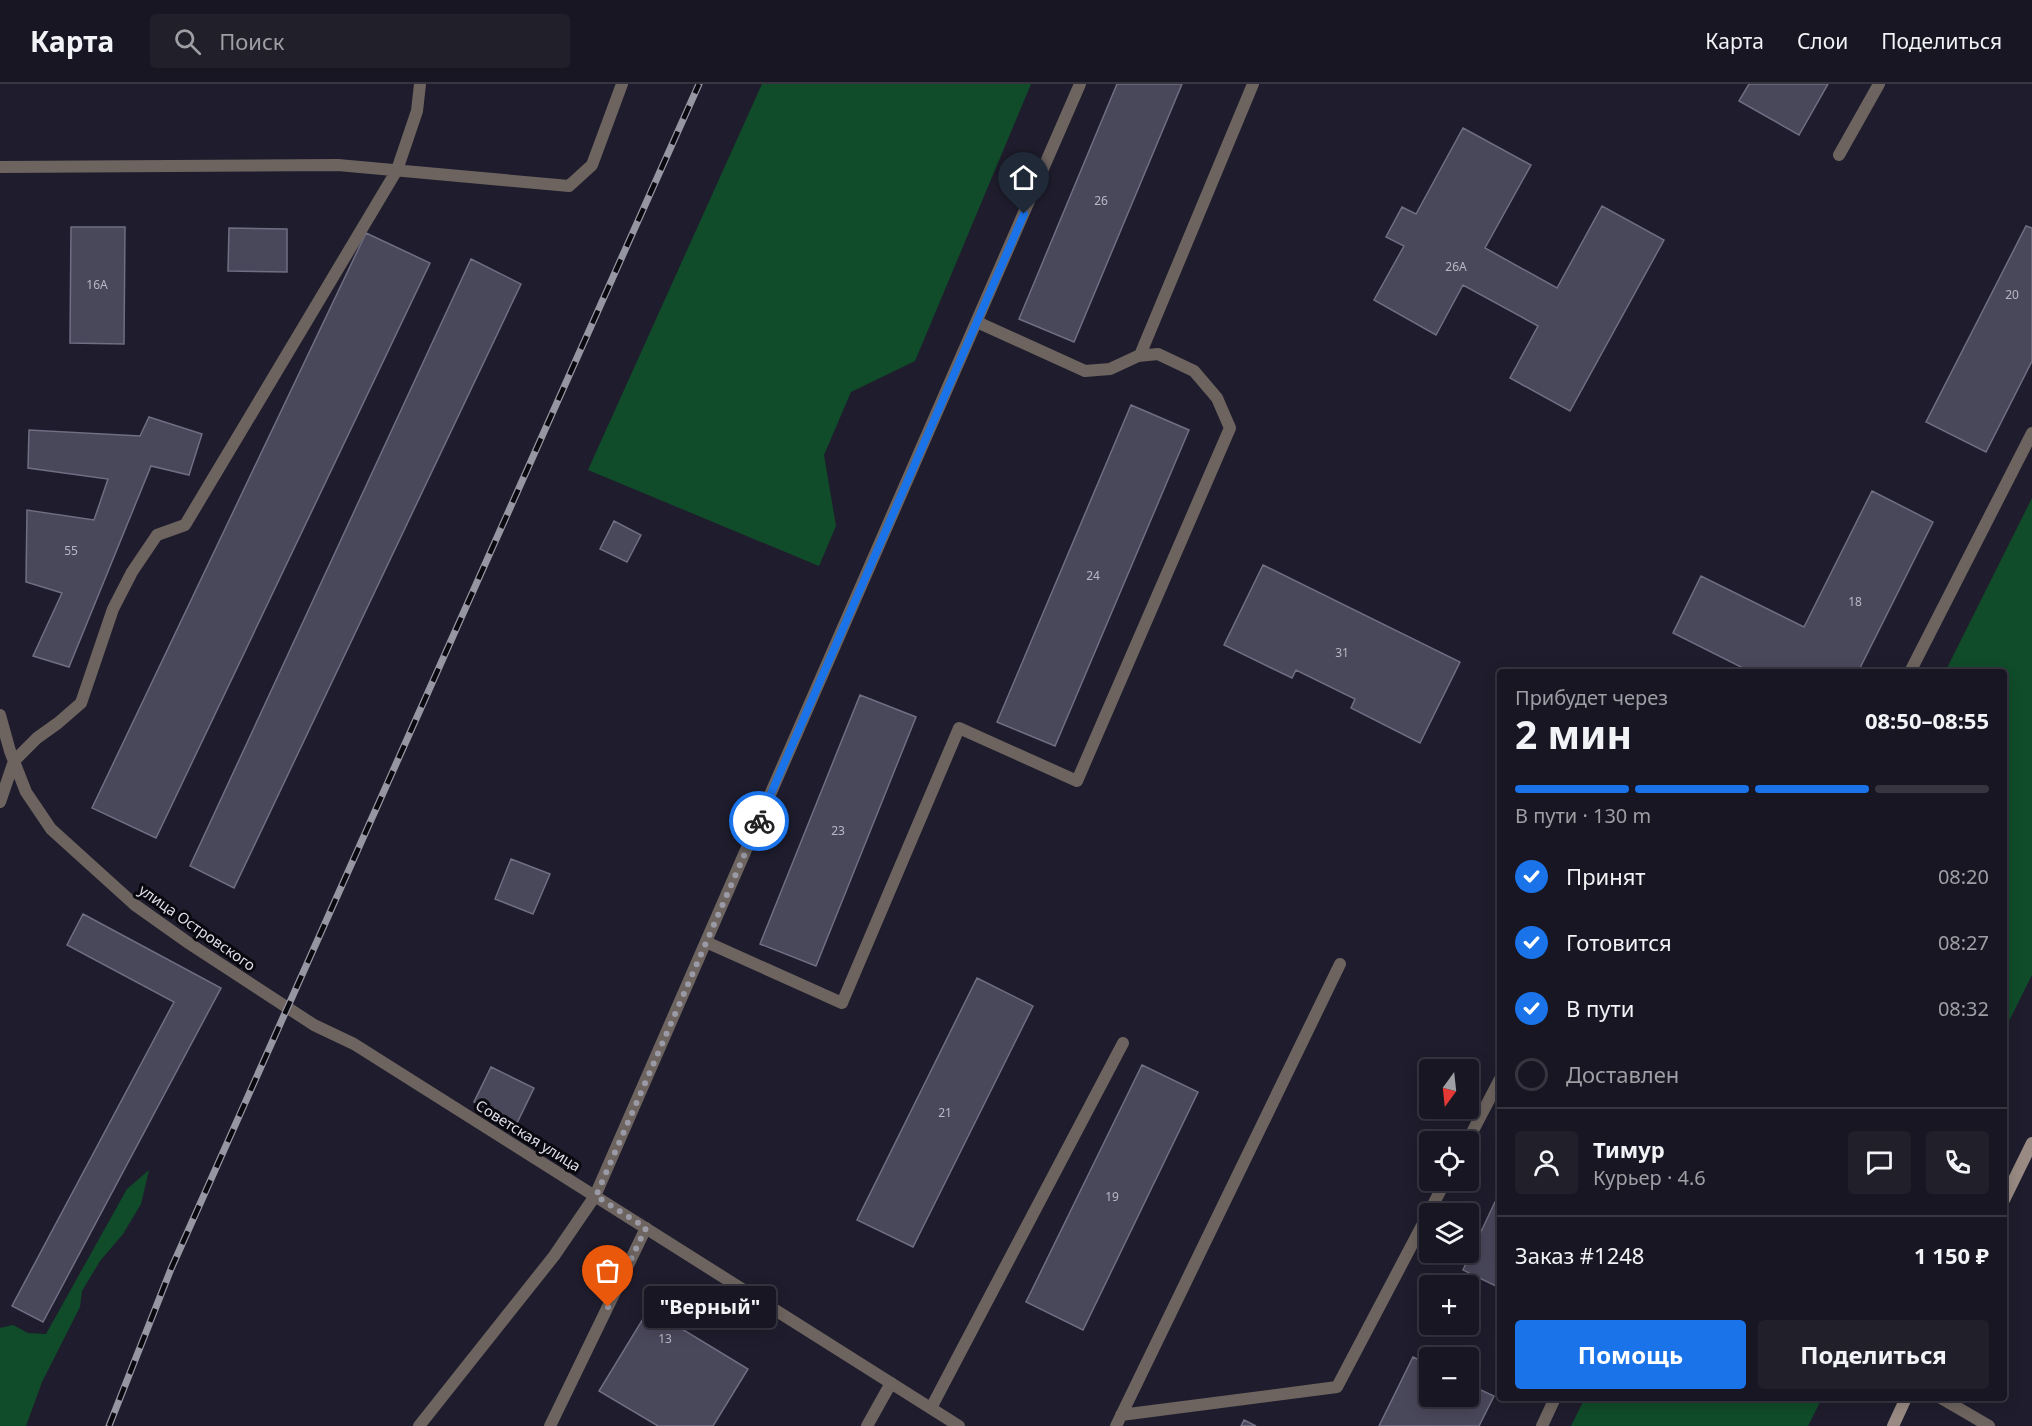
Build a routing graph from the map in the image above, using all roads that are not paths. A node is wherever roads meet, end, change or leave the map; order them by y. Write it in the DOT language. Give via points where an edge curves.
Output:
graph roads {
  1 [pos="420,84"];
  2 [pos="622,84"];
  3 [pos="1080,84"];
  4 [pos="1253,84"];
  5 [pos="1879,84"];
  6 [pos="1839,155"];
  7 [pos="0,167"];
  8 [pos="397,170"];
  9 [pos="977,322"];
  10 [pos="1140,355"];
  11 [pos="2032,433"];
  12 [pos="1912,669"];
  13 [pos="0,715"];
  14 [pos="14,761"];
  15 [pos="0,802"];
  16 [pos="706,942"];
  17 [pos="1340,964"];
  18 [pos="1123,1043"];
  19 [pos="354,1044"];
  20 [pos="1497,1085"];
  21 [pos="1473,1131"];
  22 [pos="2032,1143"];
  23 [pos="1440,1191"];
  24 [pos="2007,1194"];
  25 [pos="596,1196"];
  26 [pos="646,1228"];
  27 [pos="891,1383"];
  28 [pos="1554,1401"];
  29 [pos="1905,1401"];
  30 [pos="1946,1401"];
  31 [pos="931,1408"];
  32 [pos="1119,1421"];
  33 [pos="419,1426"];
  34 [pos="550,1426"];
  35 [pos="867,1426"];
  36 [pos="959,1426"];
  37 [pos="1542,1426"];
  38 [pos="1893,1426"];
  39 [pos="1989,1426"];
  1 -- 8 [label="street" via="417,111"];
  2 -- 8 [label="street" via="592,165 569,186"];
  3 -- 9 [label="street"];
  4 -- 10 [label="street"];
  5 -- 6 [label="street"];
  7 -- 8 [label="street" via="338,165"];
  8 -- 14 [label="street" via="185,525 157,535 132,572 113,609 81,703"];
  9 -- 10 [label="street" via="1085,371 1110,369"];
  9 -- 16 [label="street"];
  10 -- 16 [label="street" via="1158,354 1194,371 1217,398 1230,428 1077,781 959,728 842,1003"];
  11 -- 12 [label="street"];
  13 -- 14 [label="street, улица Островского"];
  14 -- 15 [label="street"];
  14 -- 19 [label="street, улица Островского" via="26,792 51,829 135,905 314,1025"];
  16 -- 25 [label="street"];
  17 -- 32 [label="street"];
  18 -- 31 [label="street"];
  19 -- 25 [label="street, Советская улица"];
  20 -- 21 [label="street"];
  22 -- 24 [label="street"];
  23 -- 32 [label="street" via="1337,1387"];
  25 -- 26 [label="street, Советская улица"];
  25 -- 33 [label="street" via="554,1256"];
  26 -- 27 [label="street, Советская улица"];
  26 -- 34 [label="street"];
  27 -- 31 [label="street, Советская улица"];
  27 -- 35 [label="street"];
  28 -- 37 [label="street"];
  29 -- 38 [label="street"];
  30 -- 39 [label="street"];
  31 -- 36 [label="street, Советская улица"];
}
